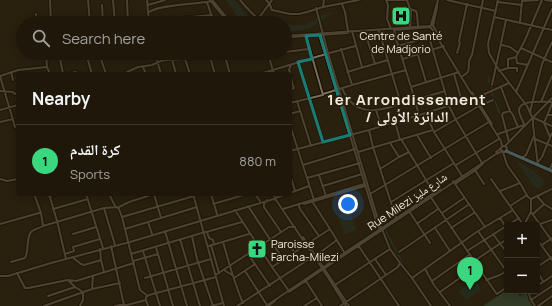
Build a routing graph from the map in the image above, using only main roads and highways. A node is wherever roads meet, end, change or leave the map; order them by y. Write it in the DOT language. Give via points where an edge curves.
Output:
graph roads {
  1 [pos="538,164"];
  2 [pos="551,170"];
  1 -- 1 [label="main road" via="511,152 504,148"];
  1 -- 2 [label="main road"];
}
